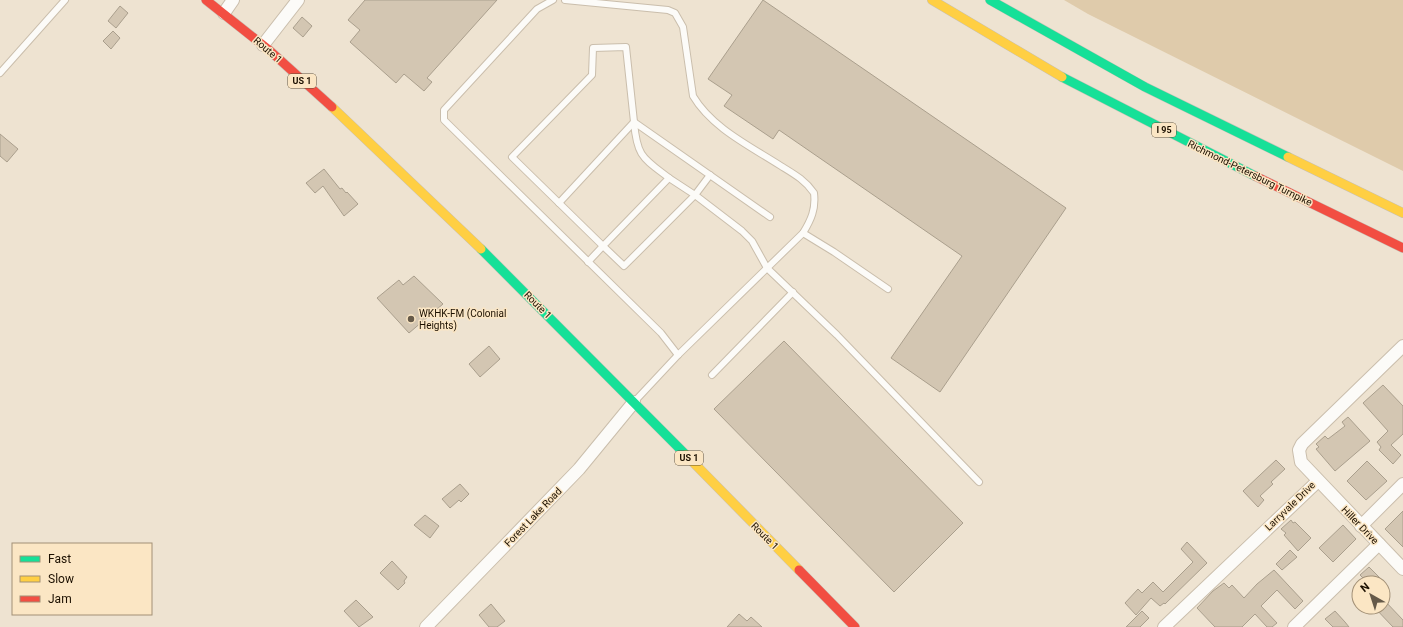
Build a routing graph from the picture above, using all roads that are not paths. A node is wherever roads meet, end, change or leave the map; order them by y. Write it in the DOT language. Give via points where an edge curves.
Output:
graph roads {
  1 [pos="65,0"];
  2 [pos="206,0"];
  3 [pos="233,0"];
  4 [pos="298,0"];
  5 [pos="551,0"];
  6 [pos="565,0"];
  7 [pos="932,0"];
  8 [pos="990,0"];
  9 [pos="224,13"];
  10 [pos="262,45"];
  11 [pos="0,73"];
  12 [pos="634,122"];
  13 [pos="710,175"];
  14 [pos="669,178"];
  15 [pos="695,195"];
  16 [pos="559,203"];
  17 [pos="1403,213"];
  18 [pos="770,216"];
  19 [pos="803,233"];
  20 [pos="603,246"];
  21 [pos="1403,248"];
  22 [pos="588,262"];
  23 [pos="767,268"];
  24 [pos="888,289"];
  25 [pos="793,292"];
  26 [pos="1403,346"];
  27 [pos="678,355"];
  28 [pos="712,375"];
  29 [pos="634,402"];
  30 [pos="1318,481"];
  31 [pos="979,482"];
  32 [pos="1403,484"];
  33 [pos="1361,526"];
  34 [pos="1379,544"];
  35 [pos="1403,569"];
  36 [pos="426,627"];
  37 [pos="855,627"];
  38 [pos="1164,627"];
  39 [pos="1294,627"];
  1 -- 11 [label="lane"];
  2 -- 9 [label="main road, Route 1 / US 1"];
  3 -- 9 [label="street"];
  4 -- 10 [label="street"];
  5 -- 22 [label="lane" via="537,9 444,110 443,115 447,123"];
  6 -- 19 [label="lane" via="668,10 675,13 682,27 693,96 697,104 731,133 801,178 814,193 814,211"];
  7 -- 21 [label="main road, Richmond-Petersburg Turnpike / I 95" via="1039,63 1145,120"];
  8 -- 17 [label="main road" via="1145,87"];
  9 -- 10 [label="main road, Route 1 / US 1"];
  10 -- 29 [label="main road, Route 1 / US 1" via="394,164 514,280"];
  12 -- 13 [label="lane"];
  12 -- 14 [label="lane" via="635,139 642,158"];
  12 -- 16 [label="lane"];
  12 -- 16 [label="lane" via="626,47 593,48 592,75 512,157"];
  13 -- 15 [label="lane"];
  13 -- 18 [label="lane"];
  14 -- 15 [label="lane"];
  14 -- 20 [label="lane"];
  15 -- 20 [label="lane" via="624,266"];
  15 -- 23 [label="lane" via="752,241"];
  16 -- 20 [label="lane"];
  19 -- 23 [label="lane"];
  19 -- 24 [label="lane"];
  20 -- 22 [label="lane"];
  22 -- 27 [label="lane" via="661,333"];
  23 -- 25 [label="lane"];
  23 -- 27 [label="lane"];
  25 -- 28 [label="lane"];
  25 -- 31 [label="lane"];
  26 -- 30 [label="street, Larryvale Drive" via="1302,444 1299,450 1301,462"];
  27 -- 29 [label="lane"];
  29 -- 36 [label="street, Forest Lake Road" via="579,469"];
  29 -- 37 [label="main road, Route 1 / US 1"];
  30 -- 33 [label="street, Hiller Drive"];
  30 -- 38 [label="street, Larryvale Drive"];
  32 -- 33 [label="street"];
  33 -- 34 [label="street, Hiller Drive"];
  34 -- 35 [label="street, Hiller Drive"];
  34 -- 39 [label="street"];
}
